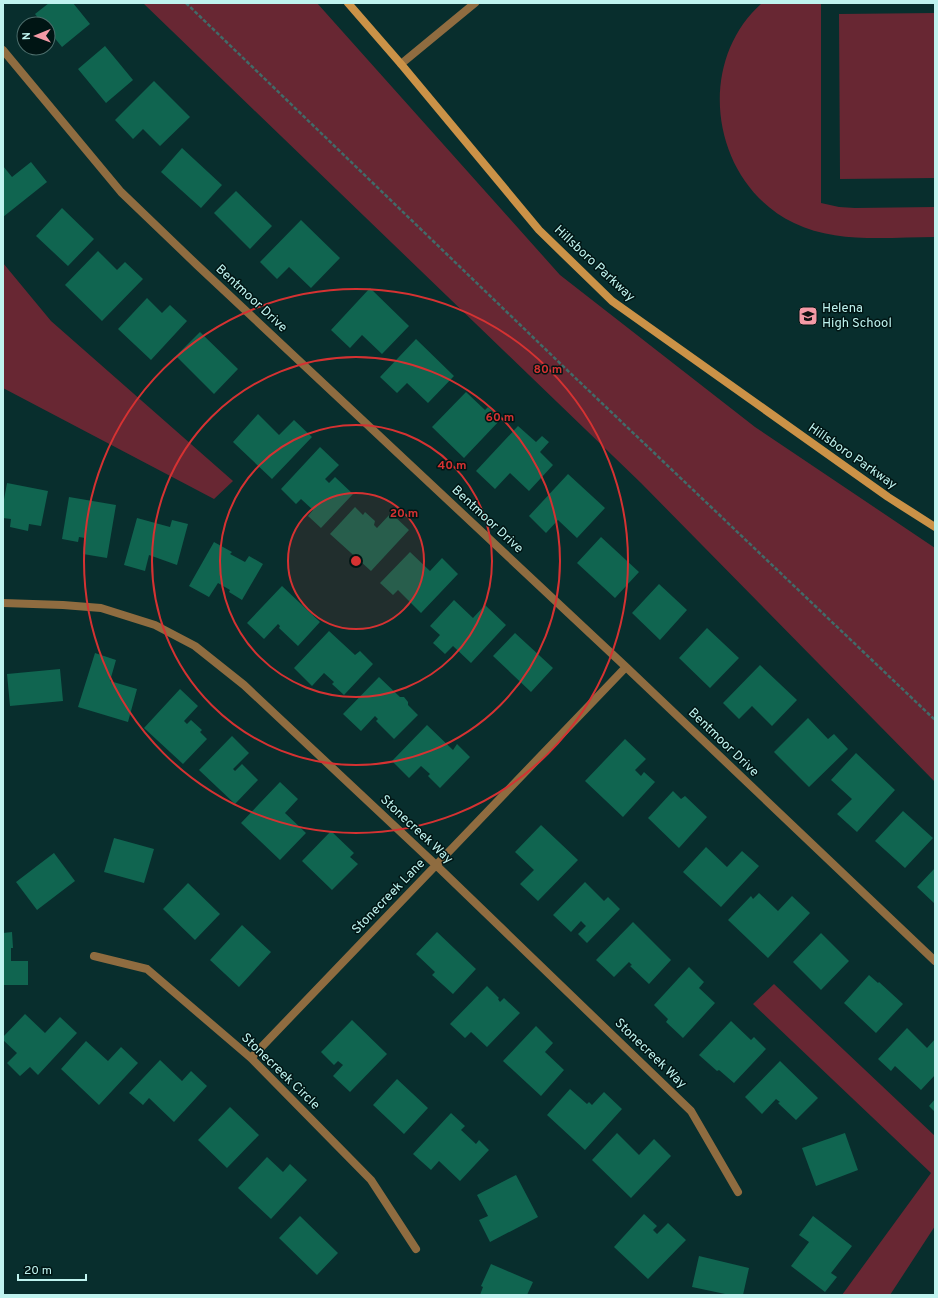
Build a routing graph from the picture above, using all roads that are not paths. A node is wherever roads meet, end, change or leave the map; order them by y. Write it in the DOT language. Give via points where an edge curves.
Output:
graph roads {
  1 [pos="348,3"];
  2 [pos="474,3"];
  3 [pos="3,50"];
  4 [pos="401,64"];
  5 [pos="935,527"];
  6 [pos="3,603"];
  7 [pos="626,667"];
  8 [pos="436,865"];
  9 [pos="94,956"];
  10 [pos="935,962"];
  11 [pos="251,1058"];
  12 [pos="738,1192"];
  13 [pos="416,1249"];
  1 -- 4 [label="street, Hillsboro Parkway"];
  2 -- 4 [label="street"];
  3 -- 7 [label="street, Bentmoor Drive" via="121,192"];
  4 -- 5 [label="street, Hillsboro Parkway" via="539,230 612,301 888,497"];
  6 -- 8 [label="street, Stonecreek Way" via="101,608 156,625 195,646 244,685"];
  7 -- 8 [label="street, Stonecreek Lane"];
  7 -- 10 [label="street, Bentmoor Drive"];
  8 -- 11 [label="street, Stonecreek Lane"];
  8 -- 12 [label="street, Stonecreek Way" via="692,1111"];
  9 -- 11 [label="street, Stonecreek Circle" via="147,969"];
  11 -- 13 [label="street, Stonecreek Circle" via="371,1180"];
}
